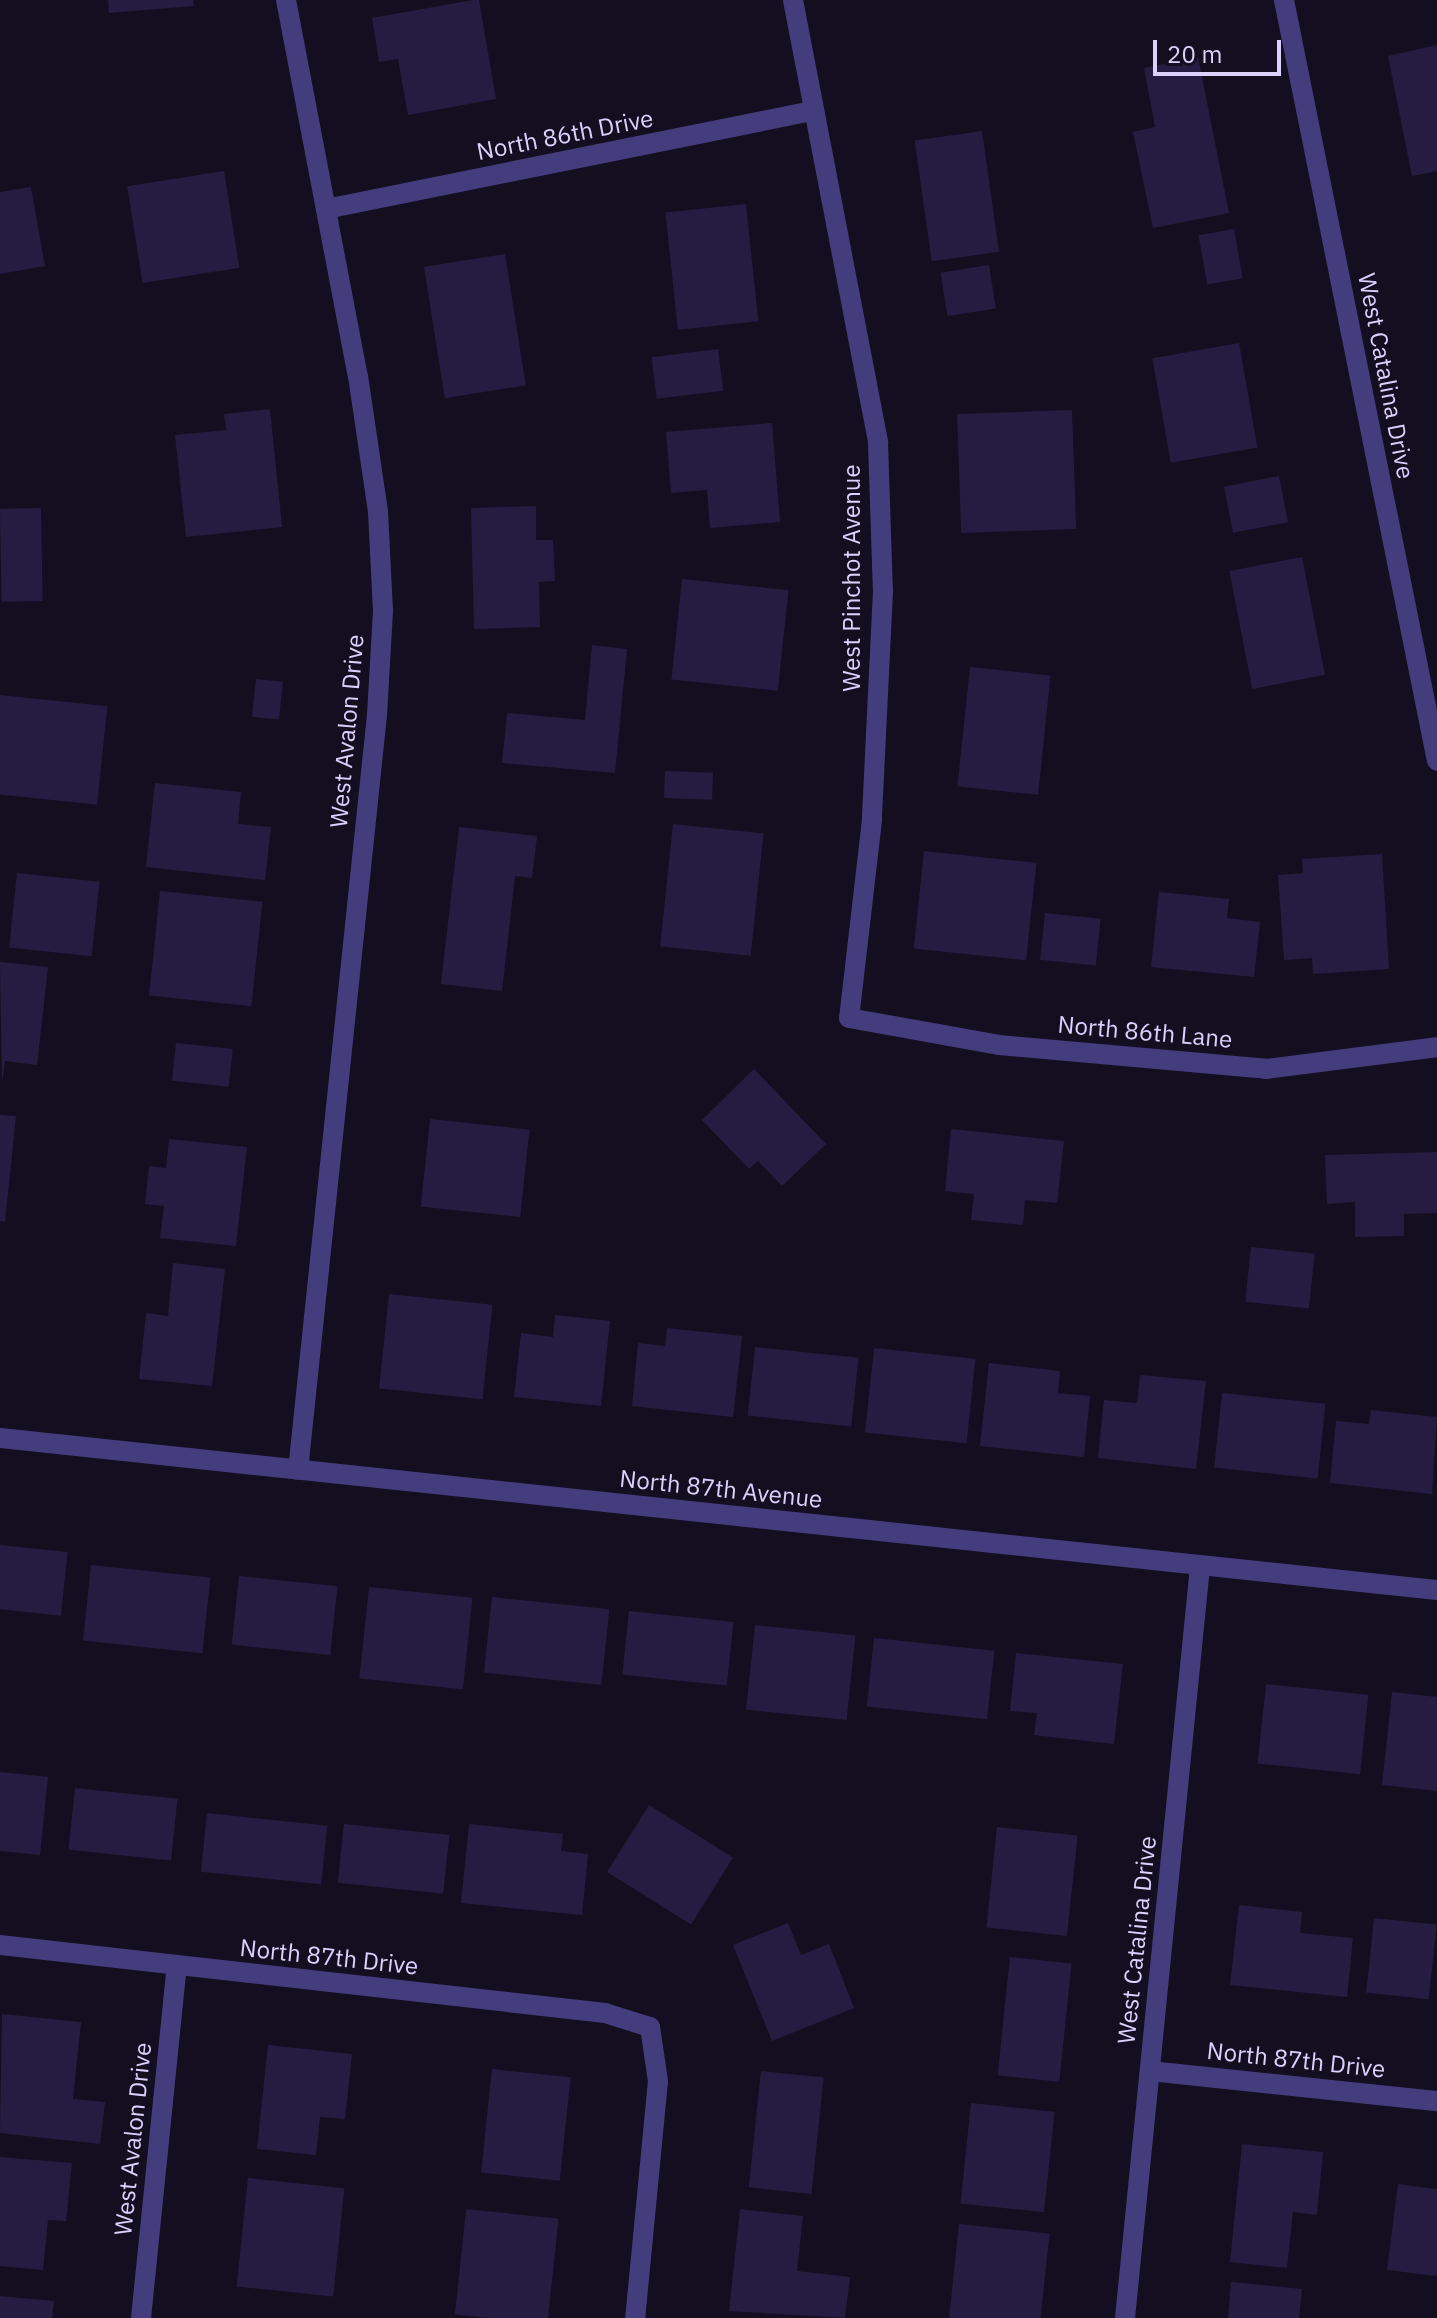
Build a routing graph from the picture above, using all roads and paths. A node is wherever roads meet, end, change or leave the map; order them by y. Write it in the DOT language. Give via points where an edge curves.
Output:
graph roads {
  1 [pos="286,0"];
  2 [pos="793,0"];
  3 [pos="1284,0"];
  4 [pos="814,111"];
  5 [pos="326,209"];
  6 [pos="1437,761"];
  7 [pos="849,1018"];
  8 [pos="1437,1047"];
  9 [pos="0,1438"];
  10 [pos="298,1470"];
  11 [pos="1200,1567"];
  12 [pos="1437,1590"];
  13 [pos="0,1945"];
  14 [pos="177,1966"];
  15 [pos="1150,2071"];
  16 [pos="1437,2101"];
  17 [pos="141,2318"];
  18 [pos="635,2318"];
  19 [pos="1125,2318"];
  1 -- 5 [label="street, West Avalon Drive"];
  2 -- 4 [label="street, West Pinchot Avenue"];
  3 -- 6 [label="street, West Catalina Drive"];
  4 -- 5 [label="street, North 86th Drive"];
  4 -- 7 [label="street, West Pinchot Avenue" via="878,458 883,591 873,804"];
  5 -- 10 [label="street, West Avalon Drive" via="378,512 383,611 377,715"];
  7 -- 8 [label="street, North 86th Lane" via="999,1045 1266,1069"];
  9 -- 10 [label="street, North 87th Avenue"];
  10 -- 11 [label="street, North 87th Avenue"];
  11 -- 12 [label="street, North 87th Avenue"];
  11 -- 15 [label="street, West Catalina Drive"];
  13 -- 14 [label="street, North 87th Drive"];
  14 -- 17 [label="street, West Avalon Drive"];
  14 -- 18 [label="street, North 87th Drive" via="605,2013 650,2027 658,2081"];
  15 -- 16 [label="street, North 87th Drive"];
  15 -- 19 [label="street, West Catalina Drive"];
}
